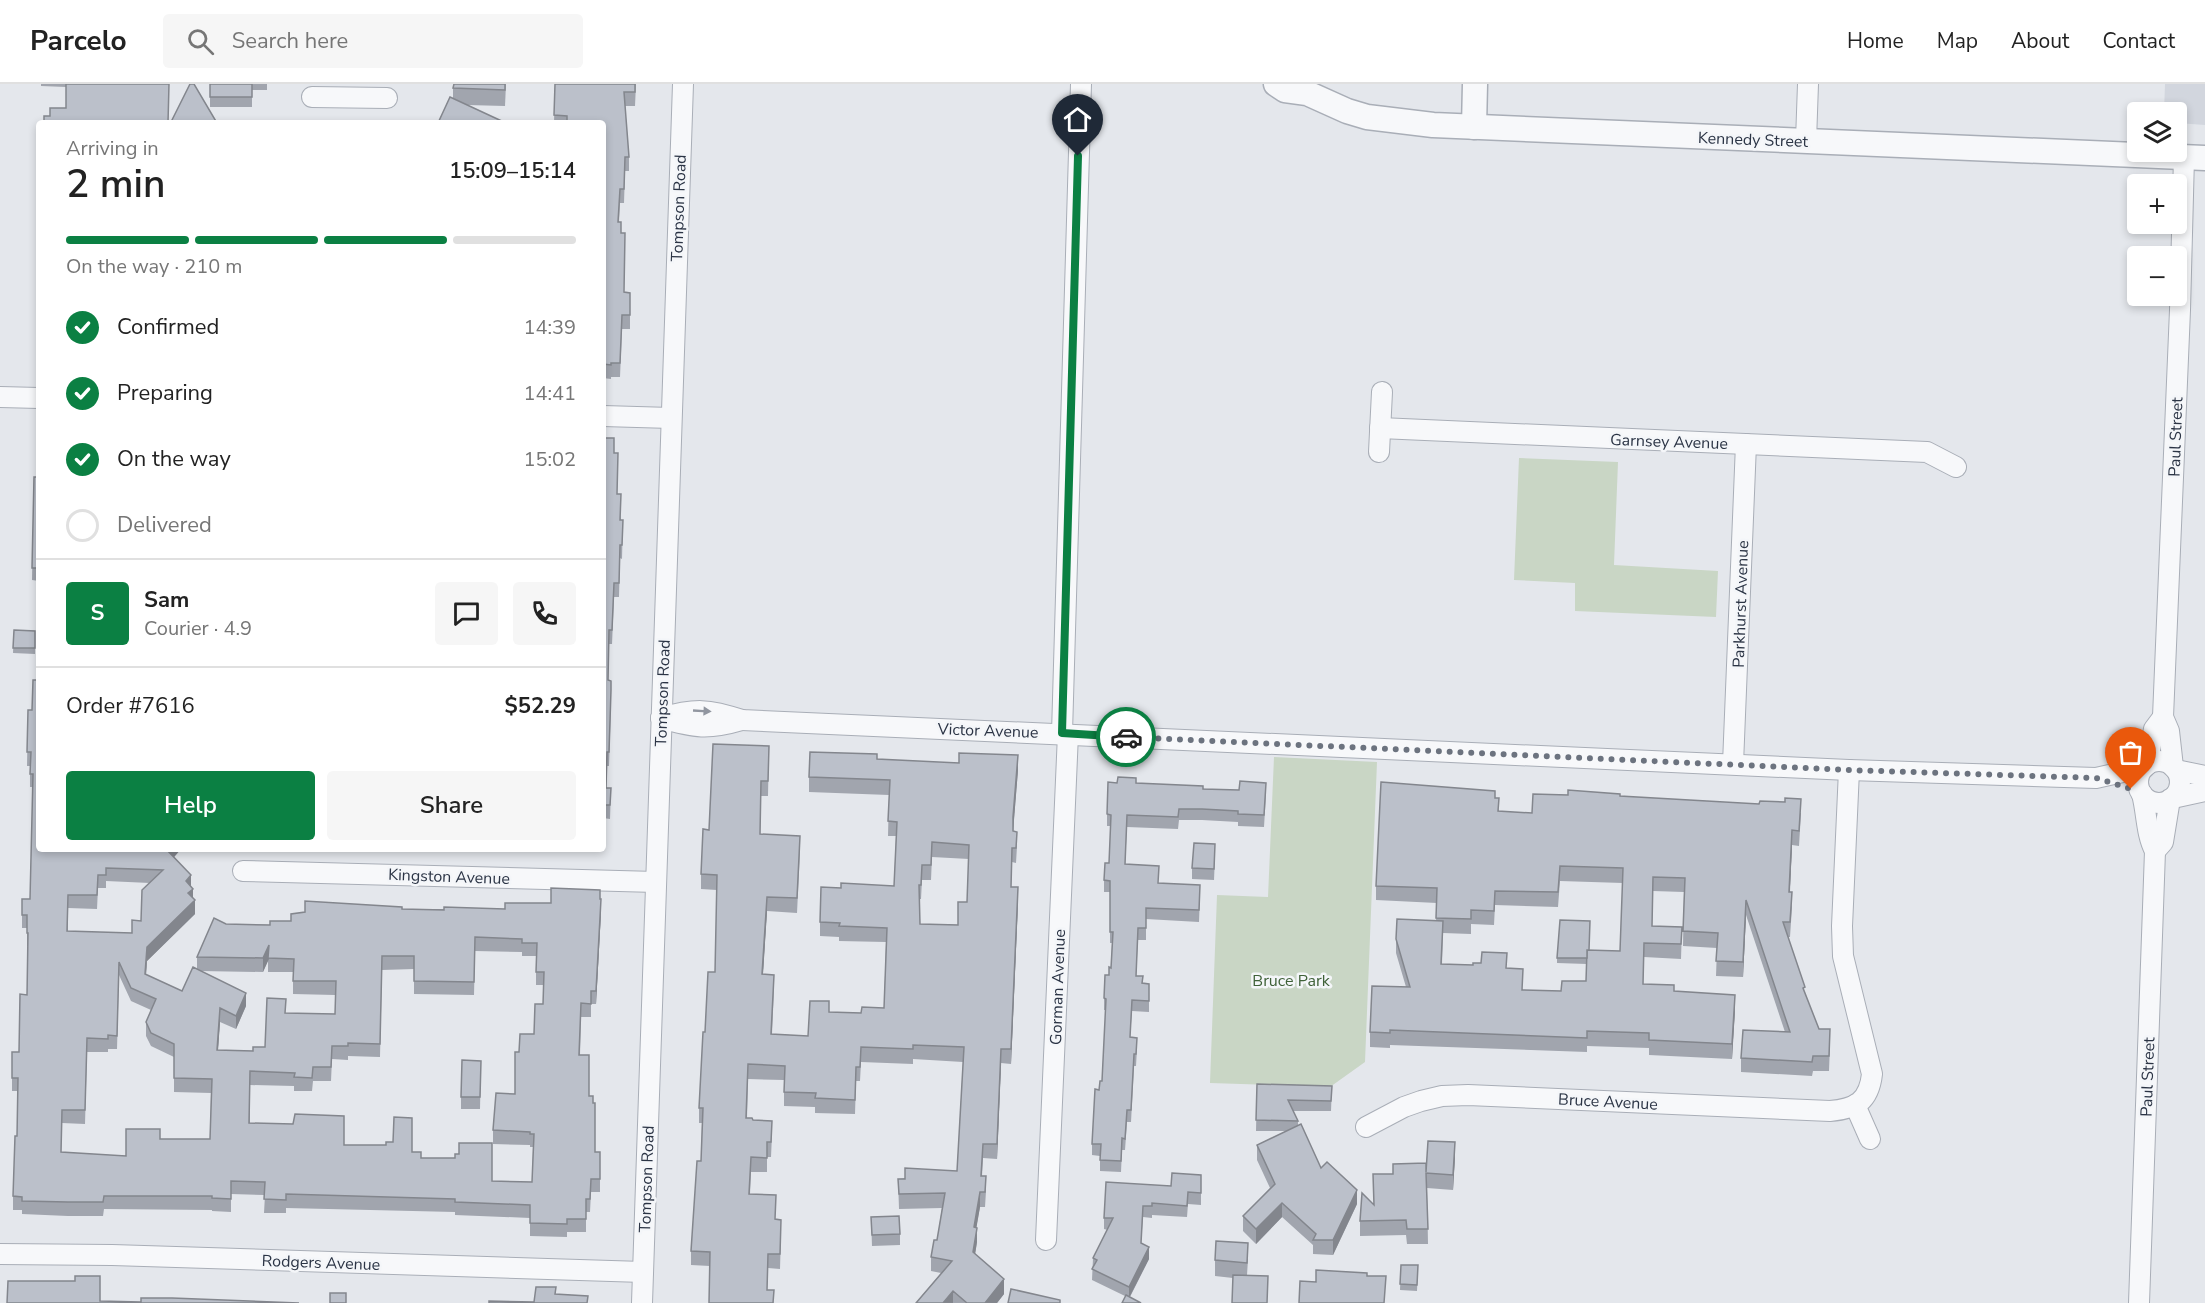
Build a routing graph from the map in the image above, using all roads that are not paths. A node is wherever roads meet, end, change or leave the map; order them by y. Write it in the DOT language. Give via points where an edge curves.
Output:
graph roads {
  1 [pos="682,84"];
  2 [pos="1081,84"];
  3 [pos="1276,84"];
  4 [pos="1475,84"];
  5 [pos="1808,84"];
  6 [pos="1303,88"];
  7 [pos="379,93"];
  8 [pos="312,97"];
  9 [pos="1474,127"];
  10 [pos="1806,141"];
  11 [pos="2194,157"];
  12 [pos="1382,392"];
  13 [pos="0,397"];
  14 [pos="36,398"];
  15 [pos="606,416"];
  16 [pos="671,418"];
  17 [pos="1380,428"];
  18 [pos="1746,444"];
  19 [pos="1378,452"];
  20 [pos="1956,467"];
  21 [pos="2163,717"];
  22 [pos="661,718"];
  23 [pos="1065,734"];
  24 [pos="1733,764"];
  25 [pos="2146,766"];
  26 [pos="2174,769"];
  27 [pos="1848,770"];
  28 [pos="2205,776"];
  29 [pos="2096,778"];
  30 [pos="2205,791"];
  31 [pos="2141,793"];
  32 [pos="2172,798"];
  33 [pos="2155,851"];
  34 [pos="243,871"];
  35 [pos="656,882"];
  36 [pos="1855,1106"];
  37 [pos="1366,1127"];
  38 [pos="1870,1139"];
  39 [pos="1046,1240"];
  40 [pos="0,1254"];
  41 [pos="643,1272"];
  42 [pos="642,1303"];
  43 [pos="2139,1303"];
  1 -- 16 [label="street, Tompson Road"];
  2 -- 23 [label="street, Gorman Avenue"];
  3 -- 6 [label="street, Kennedy Street" via="1285,90"];
  4 -- 9 [label="street"];
  5 -- 10 [label="street"];
  6 -- 9 [label="street, Kennedy Street" via="1367,117"];
  7 -- 8 [label="street"];
  9 -- 10 [label="street, Kennedy Street"];
  10 -- 11 [label="street, Kennedy Street"];
  11 -- 21 [label="street, Paul Street" via="2180,309"];
  12 -- 17 [label="street"];
  13 -- 14 [label="street"];
  15 -- 16 [label="street"];
  16 -- 22 [label="street, Tompson Road"];
  17 -- 18 [label="street, Garnsey Avenue"];
  17 -- 19 [label="street"];
  18 -- 20 [label="street, Garnsey Avenue" via="1927,453"];
  18 -- 24 [label="street, Parkhurst Avenue"];
  21 -- 25 [label="street, Paul Street" via="2154,729"];
  21 -- 26 [label="street, Paul Street"];
  22 -- 23 [label="street, Victor Avenue" via="688,726 717,727 742,720"];
  22 -- 35 [label="street, Tompson Road"];
  23 -- 24 [label="street, Victor Avenue"];
  23 -- 39 [label="street, Gorman Avenue"];
  24 -- 27 [label="street, Victor Avenue"];
  25 -- 26 [label="street" via="2161,761"];
  25 -- 29 [label="street, Victor Avenue"];
  25 -- 31 [label="street" via="2138,781"];
  26 -- 28 [label="street"];
  26 -- 32 [label="street" via="2180,781"];
  27 -- 29 [label="street, Victor Avenue"];
  27 -- 36 [label="street" via="1843,956 1872,1074 1871,1086"];
  29 -- 31 [label="street, Victor Avenue"];
  30 -- 32 [label="street"];
  31 -- 32 [label="street" via="2152,802"];
  31 -- 33 [label="street, Paul Street" via="2149,840"];
  32 -- 33 [label="street, Paul Street" via="2163,842"];
  33 -- 43 [label="street, Paul Street"];
  34 -- 35 [label="street, Kingston Avenue"];
  35 -- 41 [label="street, Tompson Road"];
  36 -- 37 [label="street, Bruce Avenue" via="1830,1111 1442,1096 1404,1107"];
  36 -- 38 [label="street"];
  40 -- 41 [label="street, Rodgers Avenue"];
  41 -- 42 [label="street, Tompson Road"];
}
